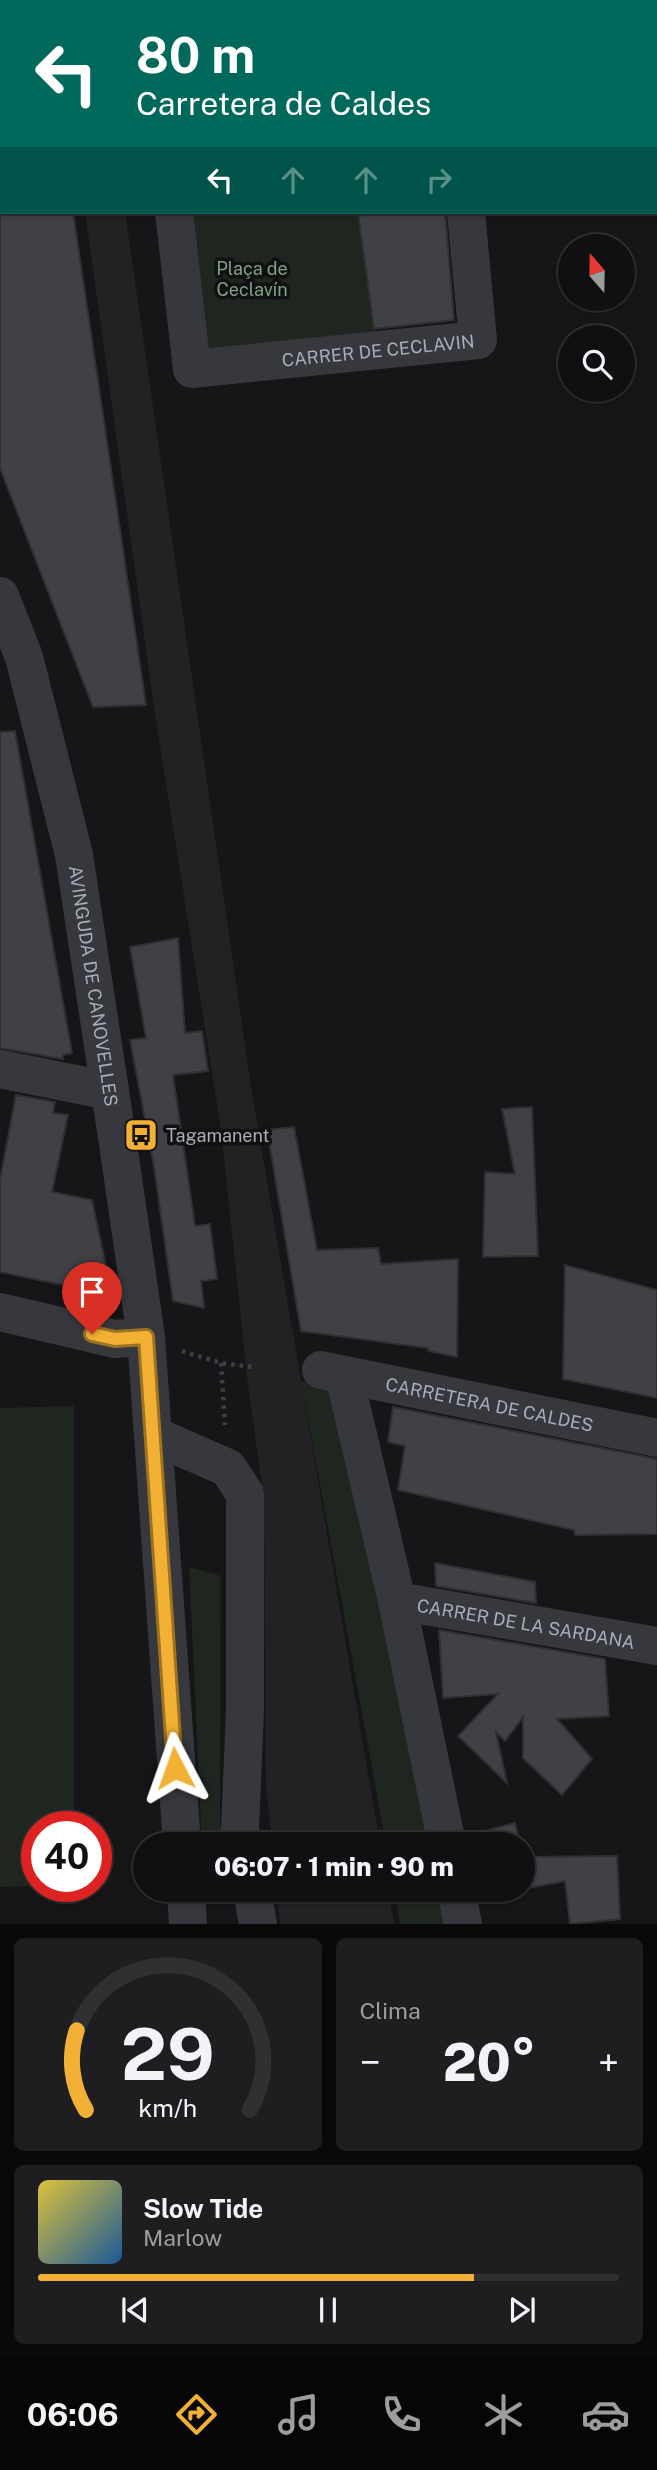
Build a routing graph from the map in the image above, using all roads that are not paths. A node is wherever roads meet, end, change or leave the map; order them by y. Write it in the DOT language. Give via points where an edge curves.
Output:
graph roads {
  1 [pos="174,214"];
  2 [pos="467,214"];
  3 [pos="0,596"];
  4 [pos="0,1069"];
  5 [pos="110,1091"];
  6 [pos="0,1312"];
  7 [pos="158,1342"];
  8 [pos="155,1436"];
  9 [pos="657,1438"];
  10 [pos="397,1601"];
  11 [pos="657,1646"];
  12 [pos="181,1832"];
  13 [pos="241,1832"];
  14 [pos="445,1832"];
  15 [pos="187,1902"];
  16 [pos="253,1902"];
  17 [pos="458,1902"];
  18 [pos="188,1924"];
  19 [pos="258,1924"];
  20 [pos="463,1924"];
  1 -- 2 [label="street, CARRER DE CECLAVIN" via="192,369 478,340"];
  3 -- 5 [label="street, AVINGUDA DE CANOVELLES" via="24,657 74,855"];
  4 -- 5 [label="street"];
  5 -- 7 [label="street, AVINGUDA DE CANOVELLES"];
  6 -- 7 [label="street" via="115,1339"];
  7 -- 8 [label="street, AVINGUDA DE CANOVELLES"];
  8 -- 12 [label="street, AVINGUDA DE CANOVELLES"];
  8 -- 13 [label="street" via="228,1468 244,1494"];
  9 -- 10 [label="street, CARRETERA DE CALDES" via="334,1379"];
  10 -- 11 [label="street, CARRER DE LA SARDANA"];
  10 -- 14 [label="street"];
  15 -- 18 [label="street"];
  16 -- 19 [label="street"];
  17 -- 20 [label="street"];
}
